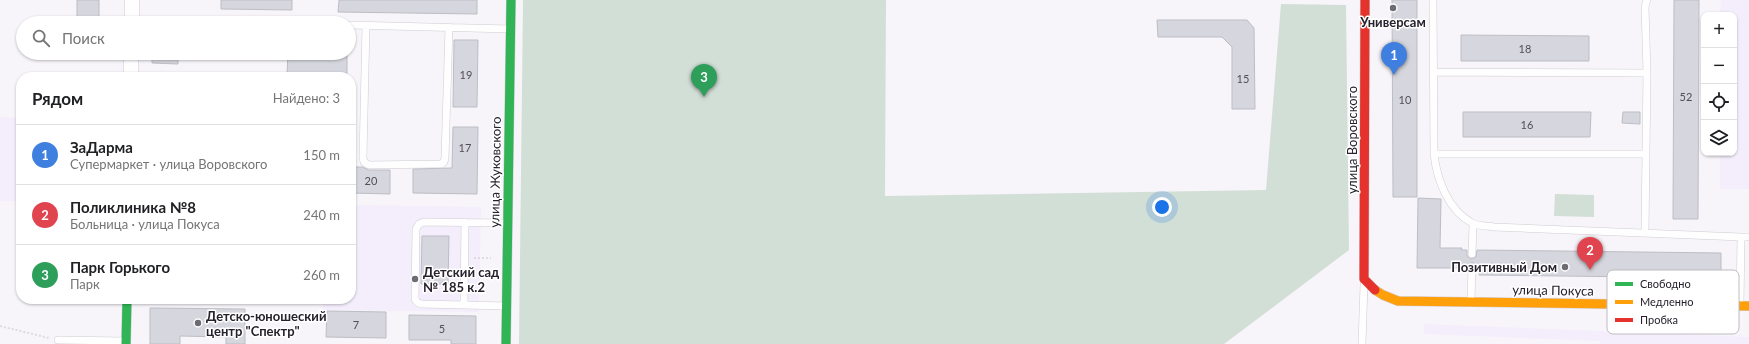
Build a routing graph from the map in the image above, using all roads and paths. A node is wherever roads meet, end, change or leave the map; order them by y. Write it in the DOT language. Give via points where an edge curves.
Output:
graph roads {
  1 [pos="132,0"];
  2 [pos="511,0"];
  3 [pos="1366,0"];
  4 [pos="1433,0"];
  5 [pos="1647,0"];
  6 [pos="132,16"];
  7 [pos="356,25"];
  8 [pos="366,25"];
  9 [pos="449,27"];
  10 [pos="510,29"];
  11 [pos="131,60"];
  12 [pos="131,72"];
  13 [pos="1433,72"];
  14 [pos="1647,73"];
  15 [pos="1434,154"];
  16 [pos="1646,154"];
  17 [pos="466,222"];
  18 [pos="508,223"];
  19 [pos="1473,224"];
  20 [pos="1645,232"];
  21 [pos="1741,237"];
  22 [pos="1749,237"];
  23 [pos="1472,254"];
  24 [pos="464,258"];
  25 [pos="507,258"];
  26 [pos="1472,266"];
  27 [pos="1364,279"];
  28 [pos="1471,302"];
  29 [pos="127,304"];
  30 [pos="1607,304"];
  31 [pos="464,305"];
  32 [pos="506,306"];
  33 [pos="1745,306"];
  34 [pos="0,326"];
  35 [pos="58,340"];
  36 [pos="126,342"];
  37 [pos="506,344"];
  38 [pos="1362,344"];
  1 -- 6 [label="street"];
  2 -- 10 [label="street, улица Жуковского"];
  3 -- 27 [label="street, улица Воровского"];
  4 -- 13 [label="lane"];
  5 -- 14 [label="lane"];
  7 -- 8 [label="lane"];
  8 -- 9 [label="lane"];
  8 -- 9 [label="lane" via="363,158 364,162 369,164 444,162"];
  9 -- 10 [label="lane"];
  10 -- 18 [label="street, улица Жуковского"];
  11 -- 12 [label="street"];
  13 -- 14 [label="lane"];
  13 -- 15 [label="lane"];
  14 -- 16 [label="lane"];
  15 -- 16 [label="lane"];
  15 -- 19 [label="lane" via="1436,172 1449,200 1460,214"];
  16 -- 20 [label="lane"];
  17 -- 18 [label="lane"];
  17 -- 24 [label="lane"];
  17 -- 31 [label="lane" via="424,222 416,229 415,299 421,304"];
  18 -- 25 [label="street, улица Жуковского"];
  19 -- 20 [label="lane" via="1494,227"];
  19 -- 23 [label="lane"];
  20 -- 21 [label="lane"];
  21 -- 22 [label="lane"];
  21 -- 33 [label="lane"];
  24 -- 25 [label="path"];
  24 -- 31 [label="lane"];
  25 -- 32 [label="street, улица Жуковского"];
  26 -- 28 [label="lane"];
  27 -- 28 [label="street, улица Покуса" via="1376,292 1398,301"];
  27 -- 38 [label="lane"];
  28 -- 30 [label="street, улица Покуса"];
  29 -- 36 [label="street"];
  31 -- 32 [label="lane"];
  32 -- 37 [label="street, улица Жуковского"];
  34 -- 35 [label="path"];
  35 -- 36 [label="lane"];
}
